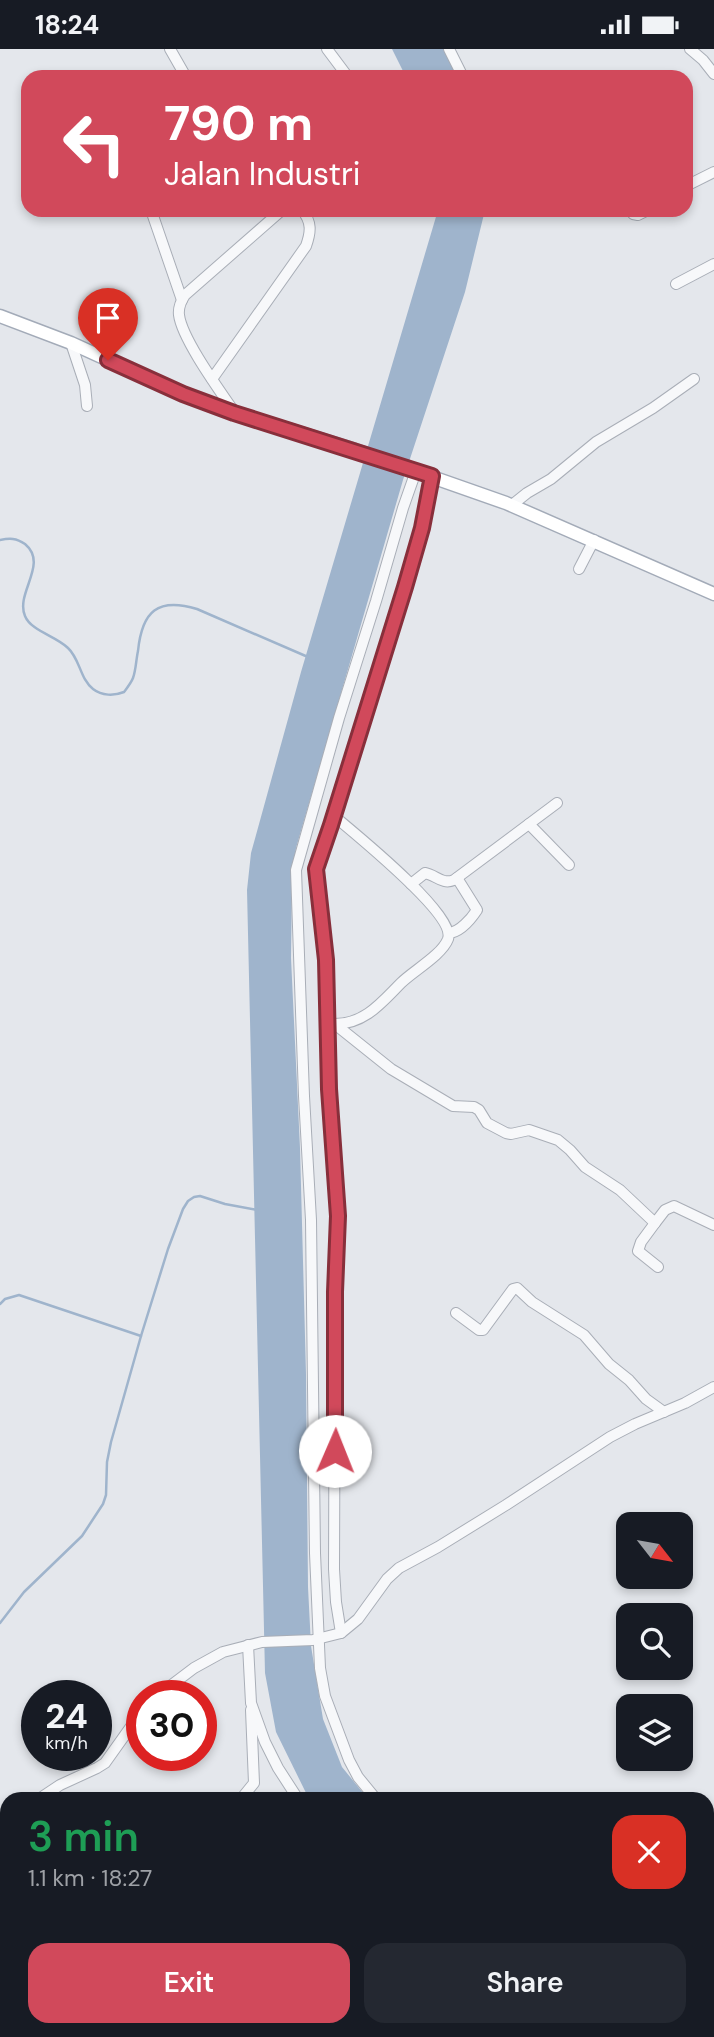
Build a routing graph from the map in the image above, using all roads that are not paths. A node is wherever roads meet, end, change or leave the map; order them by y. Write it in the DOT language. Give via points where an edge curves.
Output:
graph roads {
  1 [pos="170,49"];
  2 [pos="327,49"];
  3 [pos="449,49"];
  4 [pos="690,49"];
  5 [pos="181,70"];
  6 [pos="343,70"];
  7 [pos="460,70"];
  8 [pos="714,74"];
  9 [pos="714,172"];
  10 [pos="693,182"];
  11 [pos="153,217"];
  12 [pos="274,217"];
  13 [pos="307,217"];
  14 [pos="714,264"];
  15 [pos="676,284"];
  16 [pos="182,300"];
  17 [pos="0,316"];
  18 [pos="71,343"];
  19 [pos="212,379"];
  20 [pos="694,379"];
  21 [pos="87,406"];
  22 [pos="234,413"];
  23 [pos="413,470"];
  24 [pos="432,476"];
  25 [pos="512,505"];
  26 [pos="594,540"];
  27 [pos="579,569"];
  28 [pos="714,594"];
  29 [pos="557,803"];
  30 [pos="334,815"];
  31 [pos="529,824"];
  32 [pos="569,865"];
  33 [pos="457,878"];
  34 [pos="411,884"];
  35 [pos="449,933"];
  36 [pos="332,1023"];
  37 [pos="655,1223"];
  38 [pos="714,1225"];
  39 [pos="658,1267"];
  40 [pos="456,1313"];
  41 [pos="714,1387"];
  42 [pos="664,1412"];
  43 [pos="341,1633"];
  44 [pos="316,1639"];
  45 [pos="248,1645"];
  46 [pos="179,1680"];
  47 [pos="251,1703"];
  48 [pos="126,1733"];
  49 [pos="50,1792"];
  50 [pos="247,1792"];
  51 [pos="293,1792"];
  52 [pos="370,1792"];
  1 -- 5 [label="street"];
  2 -- 6 [label="street"];
  3 -- 7 [label="street"];
  4 -- 8 [label="street"];
  9 -- 10 [label="street"];
  11 -- 16 [label="street"];
  12 -- 16 [label="street"];
  13 -- 19 [label="street" via="306,246"];
  14 -- 15 [label="street"];
  16 -- 19 [label="street" via="178,311 182,325"];
  17 -- 18 [label="main road"];
  18 -- 21 [label="street"];
  18 -- 22 [label="main road"];
  19 -- 22 [label="street"];
  20 -- 25 [label="street" via="596,442"];
  22 -- 23 [label="main road"];
  23 -- 24 [label="main road"];
  23 -- 44 [label="street" via="296,870 311,1220"];
  24 -- 25 [label="main road"];
  24 -- 30 [label="street" via="419,540"];
  25 -- 26 [label="main road"];
  26 -- 27 [label="street"];
  26 -- 28 [label="main road"];
  29 -- 31 [label="street"];
  30 -- 34 [label="street"];
  30 -- 36 [label="street" via="316,869"];
  31 -- 32 [label="street"];
  31 -- 33 [label="street"];
  33 -- 34 [label="street" via="446,882 425,873"];
  33 -- 35 [label="street" via="477,910 461,929"];
  34 -- 35 [label="street"];
  35 -- 36 [label="street" via="438,952 374,1010 361,1019"];
  36 -- 37 [label="street" via="391,1069 453,1106 474,1107 487,1123 506,1133 529,1130 558,1140"];
  36 -- 43 [label="street" via="329,1089 338,1216 334,1569"];
  37 -- 38 [label="street" via="674,1206"];
  37 -- 39 [label="street" via="638,1248"];
  40 -- 42 [label="street" via="483,1330 517,1289 584,1335 609,1364"];
  41 -- 42 [label="street"];
  42 -- 43 [label="street" via="610,1437 399,1568"];
  43 -- 44 [label="street"];
  44 -- 45 [label="street"];
  44 -- 52 [label="street" via="332,1720 358,1777"];
  45 -- 46 [label="street" via="214,1655"];
  45 -- 47 [label="street"];
  47 -- 50 [label="street" via="254,1783"];
  47 -- 51 [label="street" via="265,1742"];
  48 -- 49 [label="street" via="105,1763"];
}
